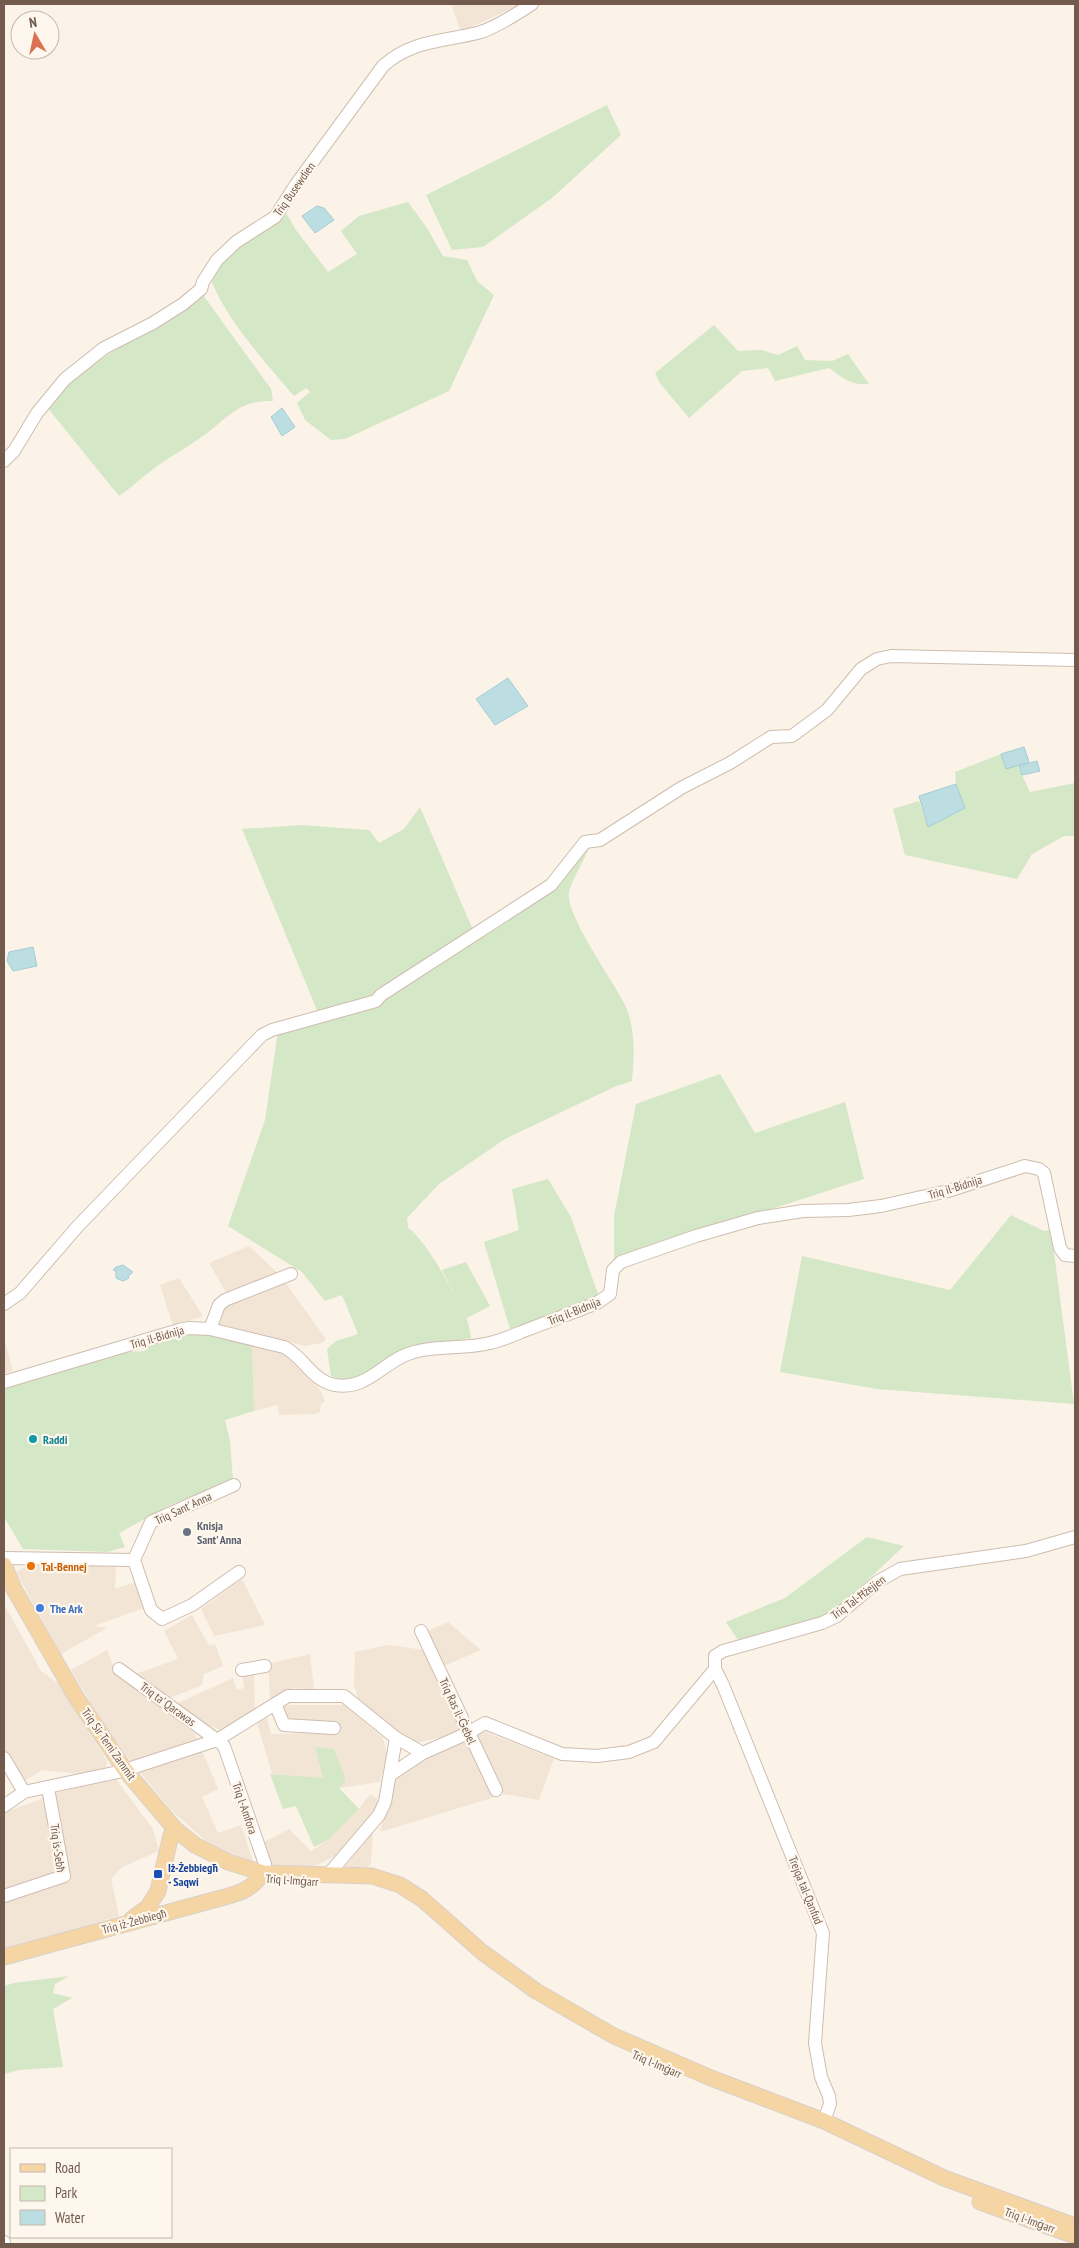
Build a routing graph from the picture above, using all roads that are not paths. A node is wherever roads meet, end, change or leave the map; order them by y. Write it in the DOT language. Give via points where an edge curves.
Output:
graph roads {
  1 [pos="532,4"];
  2 [pos="4,462"];
  3 [pos="1075,660"];
  4 [pos="1075,1256"];
  5 [pos="291,1274"];
  6 [pos="4,1304"];
  7 [pos="210,1329"];
  8 [pos="4,1382"];
  9 [pos="234,1486"];
  10 [pos="1075,1537"];
  11 [pos="4,1558"];
  12 [pos="134,1560"];
  13 [pos="4,1565"];
  14 [pos="239,1572"];
  15 [pos="4,1582"];
  16 [pos="422,1631"];
  17 [pos="265,1666"];
  18 [pos="119,1669"];
  19 [pos="715,1669"];
  20 [pos="242,1670"];
  21 [pos="275,1704"];
  22 [pos="334,1728"];
  23 [pos="468,1733"];
  24 [pos="396,1738"];
  25 [pos="217,1740"];
  26 [pos="423,1752"];
  27 [pos="4,1758"];
  28 [pos="121,1771"];
  29 [pos="390,1775"];
  30 [pos="48,1788"];
  31 [pos="496,1790"];
  32 [pos="24,1792"];
  33 [pos="4,1806"];
  34 [pos="171,1835"];
  35 [pos="261,1876"];
  36 [pos="327,1876"];
  37 [pos="158,1891"];
  38 [pos="4,1896"];
  39 [pos="174,1911"];
  40 [pos="128,1922"];
  41 [pos="4,1957"];
  42 [pos="824,2121"];
  43 [pos="1075,2226"];
  44 [pos="1075,2236"];
  1 -- 2 [label="street, Triq Busewdien" via="482,32 416,46 389,60 275,217 236,242 217,260 201,289 183,304 104,348 65,379"];
  3 -- 6 [label="street" via="891,656 867,665 827,710 792,736 771,737 681,788 600,840 585,842 552,886 376,1001 262,1035 78,1226 20,1293"];
  4 -- 7 [label="street, Triq il-Bidnija" via="1064,1255 1060,1248 1044,1172 1025,1166 932,1195 867,1208 775,1215 696,1236 618,1264 613,1270 610,1294 597,1303 490,1343 410,1353 353,1385 337,1386 324,1381 295,1353 284,1347"];
  5 -- 7 [label="street" via="225,1300 219,1305"];
  7 -- 8 [label="street, Triq il-Bidnija" via="179,1330"];
  9 -- 12 [label="street, Triq Sant' Anna" via="151,1522"];
  10 -- 19 [label="street, Triq Tal-Ħżejjen" via="1026,1551 890,1572 837,1616 722,1651 715,1656"];
  11 -- 12 [label="street"];
  12 -- 14 [label="street" via="151,1610 162,1619 192,1605"];
  13 -- 28 [label="main road, Triq Sir Temi Zammit" via="14,1589"];
  15 -- 28 [label="main road, Triq Sir Temi Zammit" via="51,1668"];
  16 -- 23 [label="street, Triq Ras il-Ġebel"];
  17 -- 20 [label="street"];
  18 -- 25 [label="street, Triq ta' Qarawas"];
  19 -- 23 [label="street" via="654,1742 629,1752 597,1756 562,1754 484,1724"];
  19 -- 42 [label="street, Trejqa tal-Qanfud" via="823,1933 815,2043 821,2078 830,2104"];
  21 -- 22 [label="street" via="284,1725"];
  21 -- 24 [label="street" via="288,1696 344,1696"];
  21 -- 25 [label="street"];
  23 -- 26 [label="street"];
  23 -- 31 [label="street, Triq Ras il-Ġebel"];
  24 -- 26 [label="street"];
  24 -- 29 [label="street"];
  25 -- 28 [label="street"];
  25 -- 35 [label="street, Triq l-Amfora" via="224,1746 265,1864"];
  26 -- 29 [label="street"];
  27 -- 32 [label="street"];
  28 -- 30 [label="street"];
  28 -- 34 [label="main road, Triq Sir Temi Zammit" via="136,1798"];
  28 -- 35 [label="main road, Triq Sir Temi Zammit" via="176,1830 195,1845"];
  29 -- 36 [label="street" via="380,1815"];
  30 -- 32 [label="street"];
  30 -- 38 [label="street, Triq is-Sebħ" via="64,1876"];
  32 -- 33 [label="street"];
  34 -- 35 [label="main road, Triq Sir Temi Zammit" via="208,1858"];
  34 -- 37 [label="main road"];
  35 -- 36 [label="main road, Triq l-Imġarr"];
  35 -- 39 [label="main road, Triq iż-Żebbiegħ" via="244,1891"];
  35 -- 44 [label="main road, Triq l-Imġarr" via="372,1884 396,1892 518,1988 610,2043 663,2068 769,2107 981,2202"];
  36 -- 42 [label="main road, Triq l-Imġarr" via="372,1876 400,1885 536,1991 614,2036 711,2078"];
  37 -- 39 [label="main road" via="161,1903"];
  37 -- 40 [label="main road" via="148,1907"];
  39 -- 40 [label="main road, Triq iż-Żebbiegħ"];
  40 -- 41 [label="main road, Triq iż-Żebbiegħ"];
  42 -- 43 [label="main road, Triq l-Imġarr" via="944,2178"];
}
